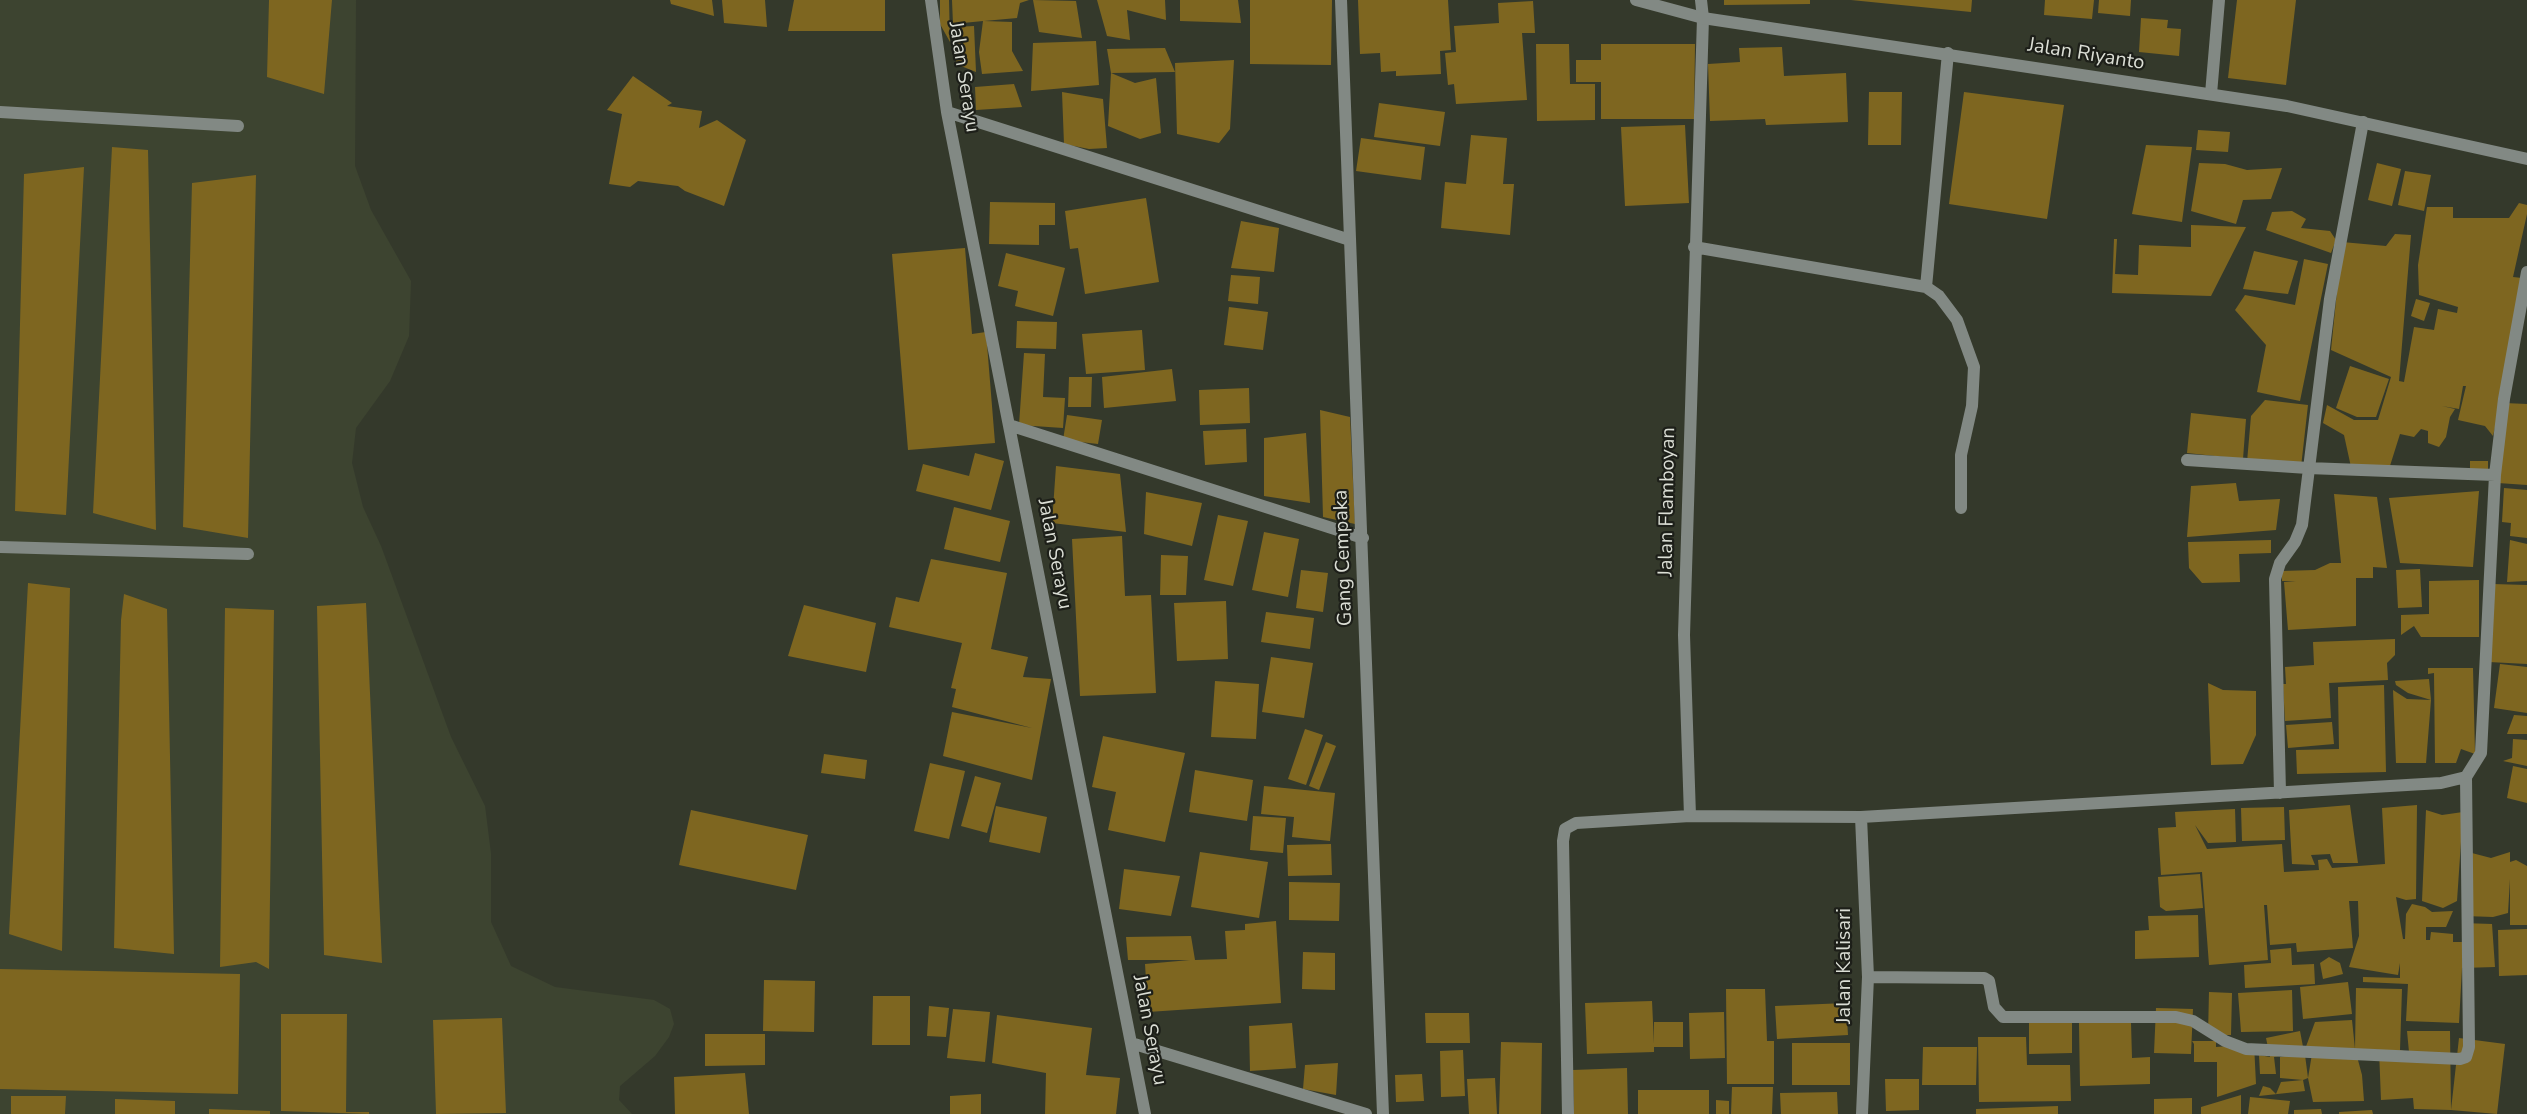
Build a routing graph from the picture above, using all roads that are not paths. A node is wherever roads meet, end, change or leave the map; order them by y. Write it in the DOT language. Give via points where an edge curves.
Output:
graph roads {
  1 [pos="931,0"];
  2 [pos="1341,0"];
  3 [pos="1636,0"];
  4 [pos="1701,0"];
  5 [pos="2219,0"];
  6 [pos="1703,18"];
  7 [pos="1948,53"];
  8 [pos="2211,94"];
  9 [pos="0,112"];
  10 [pos="947,112"];
  11 [pos="2363,122"];
  12 [pos="238,126"];
  13 [pos="2527,159"];
  14 [pos="1350,240"];
  15 [pos="1694,246"];
  16 [pos="2527,272"];
  17 [pos="1926,287"];
  18 [pos="1009,425"];
  19 [pos="2187,460"];
  20 [pos="2308,468"];
  21 [pos="2496,475"];
  22 [pos="1961,508"];
  23 [pos="1363,538"];
  24 [pos="0,547"];
  25 [pos="248,555"];
  26 [pos="2466,777"];
  27 [pos="2280,793"];
  28 [pos="1690,816"];
  29 [pos="1861,817"];
  30 [pos="1868,977"];
  31 [pos="1131,1043"];
  32 [pos="1145,1114"];
  33 [pos="1366,1114"];
  34 [pos="1383,1114"];
  35 [pos="1568,1114"];
  36 [pos="1862,1114"];
  1 -- 10 [label="street, Jalan Serayu"];
  2 -- 14 [label="street, Gang Cempaka"];
  3 -- 6 [label="street, Jalan Riyanto"];
  4 -- 6 [label="street, Jalan Flamboyan"];
  5 -- 8 [label="street"];
  6 -- 7 [label="street, Jalan Riyanto"];
  6 -- 15 [label="street, Jalan Flamboyan"];
  7 -- 8 [label="street, Jalan Riyanto"];
  7 -- 17 [label="street"];
  8 -- 11 [label="street, Jalan Riyanto"];
  9 -- 12 [label="street"];
  10 -- 14 [label="street"];
  10 -- 18 [label="street, Jalan Serayu"];
  11 -- 13 [label="street, Jalan Riyanto"];
  11 -- 20 [label="street" via="2330,299"];
  14 -- 23 [label="street, Gang Cempaka"];
  15 -- 17 [label="street"];
  15 -- 28 [label="street, Jalan Flamboyan" via="1684,635"];
  16 -- 21 [label="street" via="2504,399"];
  17 -- 22 [label="street" via="1939,296 1957,320 1974,367 1972,406 1961,455"];
  18 -- 23 [label="street"];
  18 -- 31 [label="street, Jalan Serayu"];
  19 -- 20 [label="street"];
  20 -- 21 [label="street"];
  20 -- 27 [label="street" via="2302,525 2275,579"];
  21 -- 26 [label="street" via="2481,753"];
  23 -- 34 [label="street, Gang Cempaka"];
  24 -- 25 [label="street"];
  26 -- 27 [label="street" via="2441,783"];
  26 -- 30 [label="street" via="2466,1057 2246,1049 2193,1021 2176,1017 2003,1017 1994,1007 1989,981 1983,978"];
  27 -- 29 [label="street"];
  28 -- 29 [label="street"];
  28 -- 35 [label="street" via="1576,823 1565,829"];
  29 -- 30 [label="street, Jalan Kalisari"];
  30 -- 36 [label="street, Jalan Kalisari"];
  31 -- 32 [label="street, Jalan Serayu"];
  31 -- 33 [label="street"];
}
